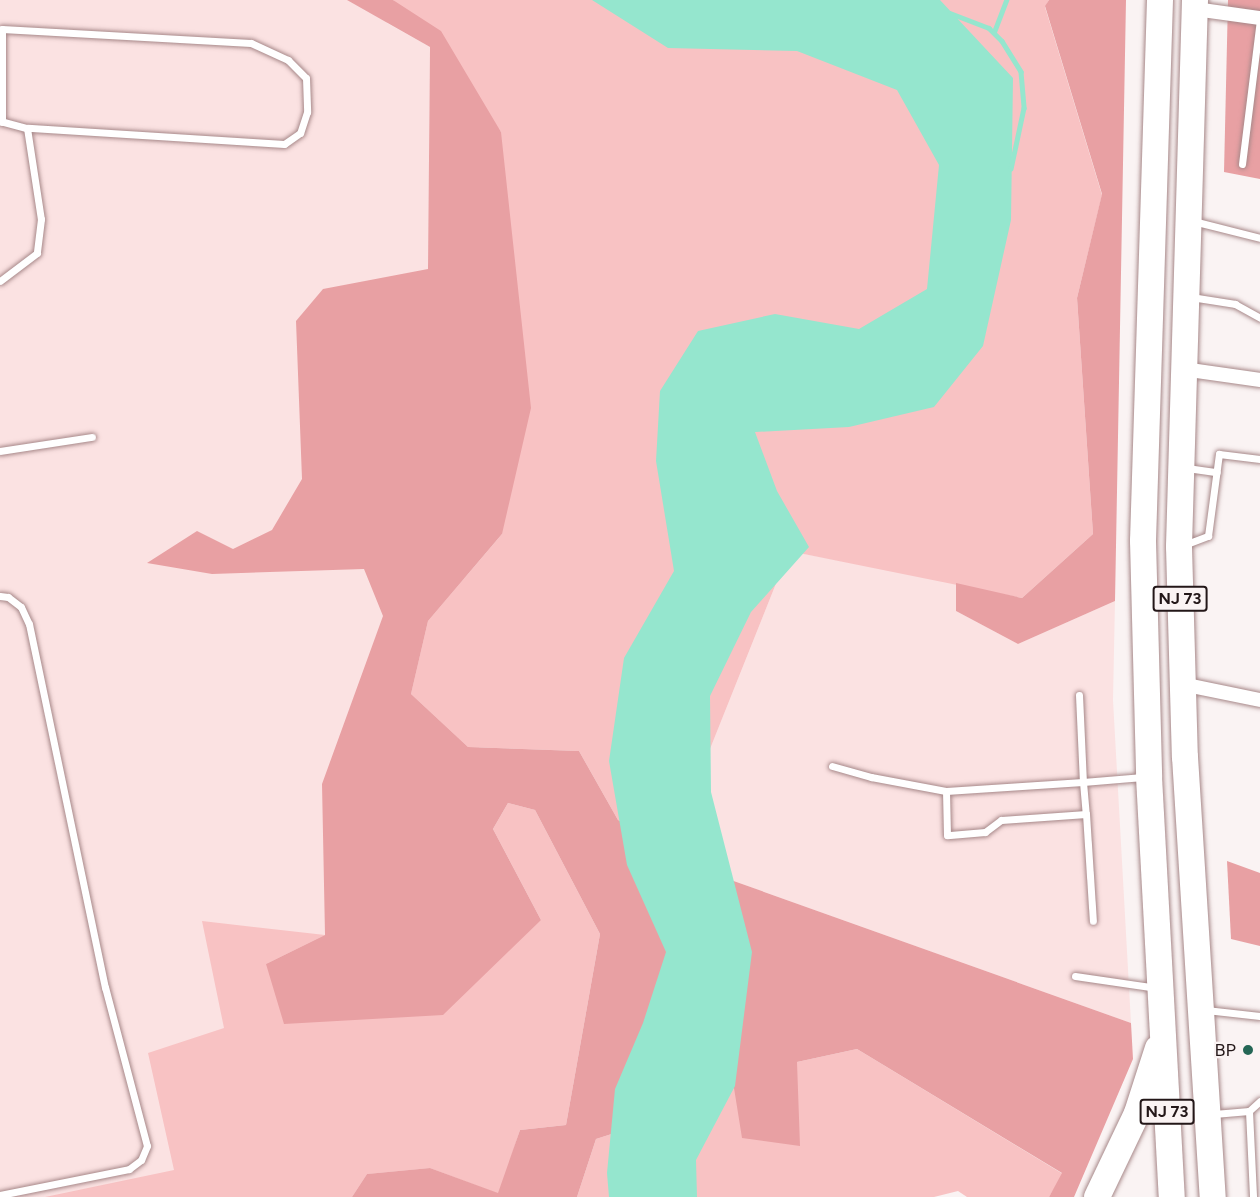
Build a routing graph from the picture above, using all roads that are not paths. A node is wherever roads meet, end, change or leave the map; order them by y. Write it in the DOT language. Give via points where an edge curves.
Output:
graph roads {
  1 [pos="1160,0"];
  2 [pos="1195,4"];
  3 [pos="1260,19"];
  4 [pos="1,27"];
  5 [pos="1,122"];
  6 [pos="27,128"];
  7 [pos="1242,164"];
  8 [pos="1188,220"];
  9 [pos="1260,238"];
  10 [pos="0,281"];
  11 [pos="1186,296"];
  12 [pos="1260,318"];
  13 [pos="1183,369"];
  14 [pos="1260,380"];
  15 [pos="92,437"];
  16 [pos="0,451"];
  17 [pos="1260,459"];
  18 [pos="1180,468"];
  19 [pos="1217,472"];
  20 [pos="1179,547"];
  21 [pos="0,596"];
  22 [pos="1182,684"];
  23 [pos="1079,695"];
  24 [pos="1260,700"];
  25 [pos="832,766"];
  26 [pos="1149,777"];
  27 [pos="1083,782"];
  28 [pos="946,790"];
  29 [pos="1086,814"];
  30 [pos="1093,921"];
  31 [pos="1075,976"];
  32 [pos="1162,989"];
  33 [pos="1201,1009"];
  34 [pos="1260,1016"];
  35 [pos="1164,1028"];
  36 [pos="1260,1101"];
  37 [pos="1249,1111"];
  38 [pos="1208,1115"];
  39 [pos="0,1195"];
  40 [pos="1097,1197"];
  41 [pos="1172,1197"];
  42 [pos="1213,1197"];
  43 [pos="1253,1197"];
  1 -- 26 [label="highway, NJ 73" via="1143,541"];
  2 -- 3 [label="street"];
  2 -- 8 [label="highway, NJ 73"];
  3 -- 7 [label="lane"];
  4 -- 5 [label="lane"];
  4 -- 6 [label="lane" via="251,43 288,60 306,78 307,112 300,133 284,144"];
  5 -- 6 [label="lane"];
  6 -- 10 [label="lane" via="41,219 37,253"];
  8 -- 9 [label="lane"];
  8 -- 11 [label="highway, NJ 73"];
  11 -- 12 [label="lane" via="1235,304"];
  11 -- 13 [label="highway, NJ 73"];
  13 -- 14 [label="street"];
  13 -- 18 [label="highway, NJ 73"];
  15 -- 16 [label="lane"];
  17 -- 19 [label="lane" via="1219,454"];
  18 -- 19 [label="lane"];
  18 -- 20 [label="highway, NJ 73"];
  19 -- 20 [label="lane" via="1208,536"];
  20 -- 22 [label="highway, NJ 73"];
  21 -- 39 [label="lane" via="8,597 21,608 29,624 105,987 147,1146 141,1160 129,1169"];
  22 -- 24 [label="street"];
  22 -- 33 [label="highway, NJ 73"];
  23 -- 27 [label="lane"];
  25 -- 28 [label="lane"];
  26 -- 27 [label="lane"];
  26 -- 32 [label="highway, NJ 73"];
  27 -- 28 [label="lane"];
  27 -- 29 [label="lane"];
  28 -- 29 [label="lane" via="947,835 985,832 1001,820"];
  29 -- 30 [label="lane"];
  31 -- 32 [label="lane"];
  32 -- 35 [label="highway, NJ 73"];
  33 -- 34 [label="lane"];
  33 -- 38 [label="highway, NJ 73"];
  35 -- 40 [label="highway" via="1140,1105"];
  35 -- 41 [label="highway, NJ 73"];
  36 -- 37 [label="lane"];
  37 -- 38 [label="lane"];
  37 -- 43 [label="lane"];
  38 -- 42 [label="highway, NJ 73"];
}
